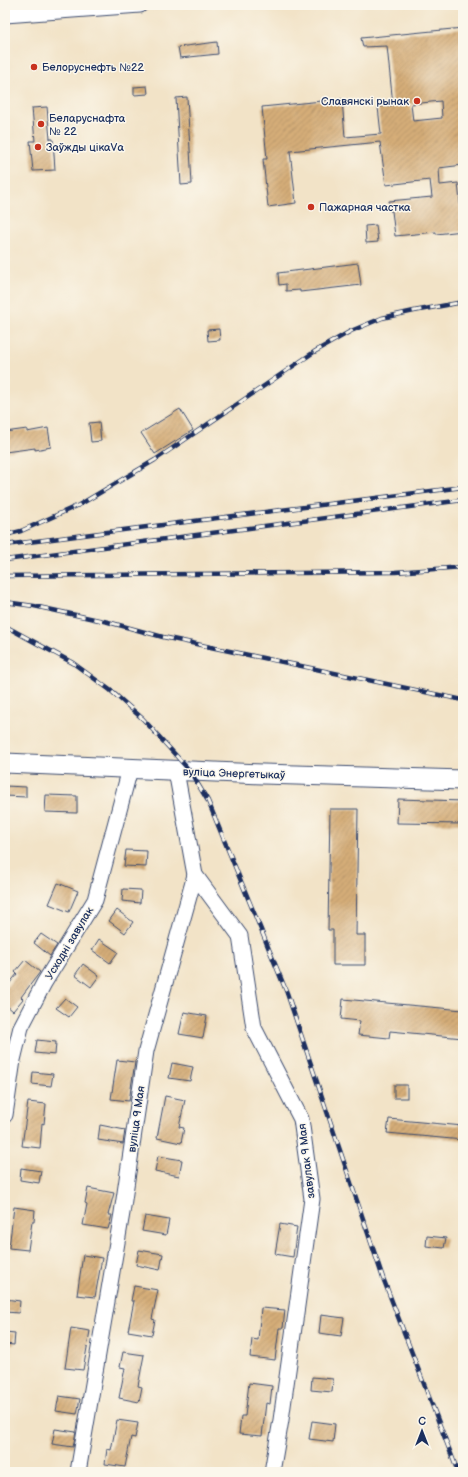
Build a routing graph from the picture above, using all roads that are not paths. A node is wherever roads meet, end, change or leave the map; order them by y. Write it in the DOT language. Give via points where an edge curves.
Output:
graph roads {
  1 [pos="140,5"];
  2 [pos="5,15"];
  3 [pos="5,763"];
  4 [pos="130,769"];
  5 [pos="176,771"];
  6 [pos="463,780"];
  7 [pos="195,875"];
  8 [pos="5,1115"];
  9 [pos="78,1472"];
  10 [pos="272,1472"];
  1 -- 2 [label="street"];
  3 -- 4 [label="main road, вуліца Энергетыкаў"];
  4 -- 5 [label="main road, вуліца Энергетыкаў"];
  4 -- 8 [label="street, Усходні завулак" via="95,900 21,1026"];
  5 -- 6 [label="main road, вуліца Энергетыкаў"];
  5 -- 7 [label="street, вуліца 9 Мая"];
  7 -- 9 [label="street, вуліца 9 Мая" via="146,1051 122,1213"];
  7 -- 10 [label="street, завулак 9 Мая" via="240,936 254,1028 301,1119 312,1199"];
}
